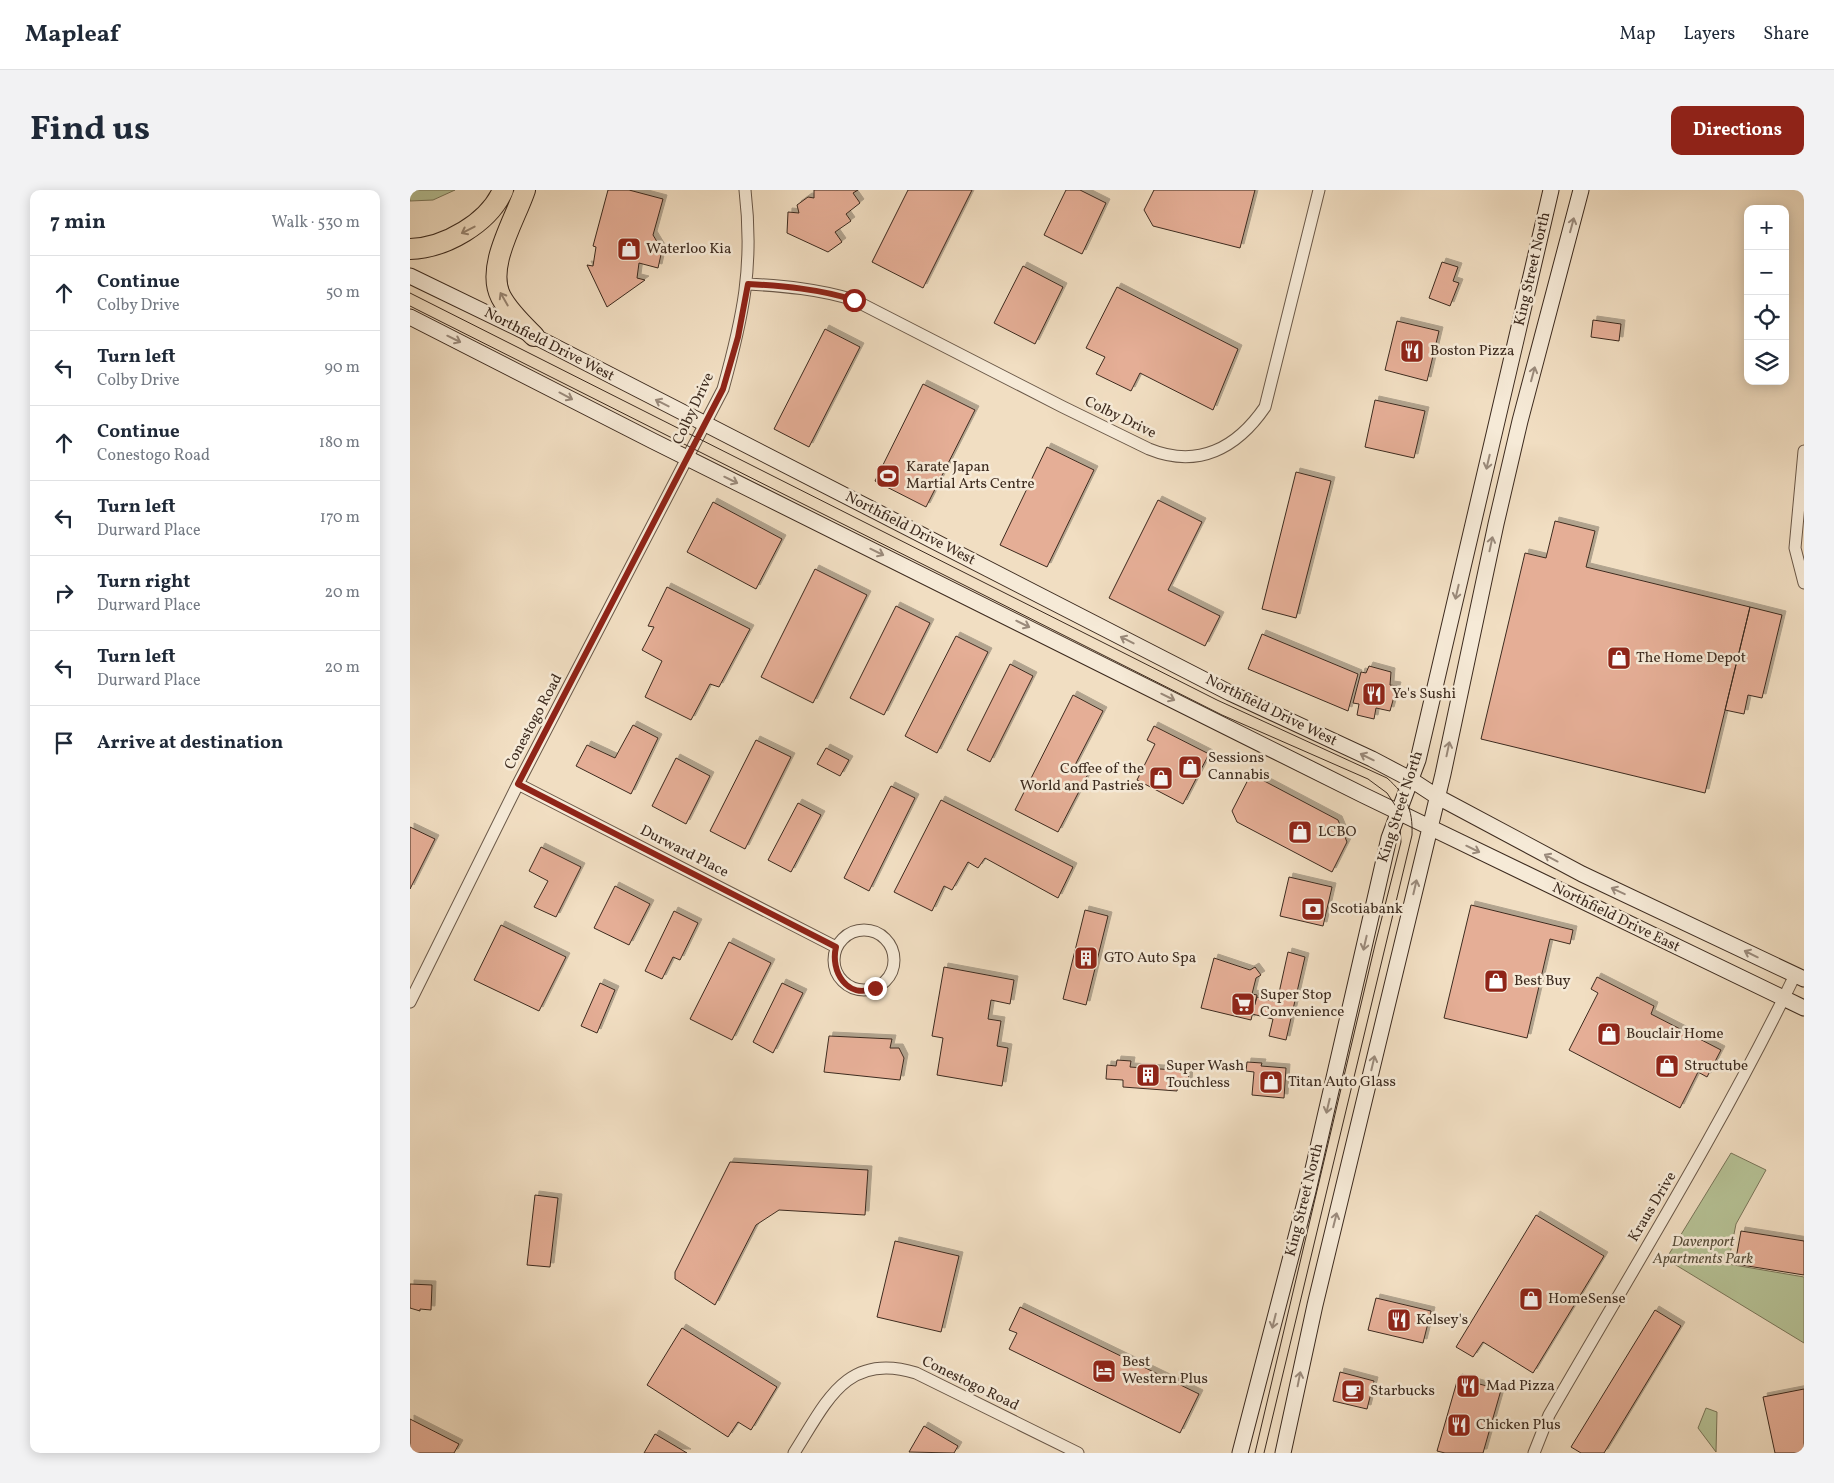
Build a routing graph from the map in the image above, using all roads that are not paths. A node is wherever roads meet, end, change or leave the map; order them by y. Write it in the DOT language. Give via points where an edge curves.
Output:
graph roads {
  1 [pos="503,190"];
  2 [pos="525,190"];
  3 [pos="745,190"];
  4 [pos="1319,190"];
  5 [pos="1551,190"];
  6 [pos="1581,190"];
  7 [pos="410,249"];
  8 [pos="410,276"];
  9 [pos="748,284"];
  10 [pos="410,317"];
  11 [pos="534,336"];
  12 [pos="705,424"];
  13 [pos="1804,452"];
  14 [pos="688,458"];
  15 [pos="1804,583"];
  16 [pos="1410,779"];
  17 [pos="518,784"];
  18 [pos="1436,796"];
  19 [pos="1399,811"];
  20 [pos="1429,827"];
  21 [pos="836,947"];
  22 [pos="1800,977"];
  23 [pos="1784,998"];
  24 [pos="410,1002"];
  25 [pos="1804,1008"];
  26 [pos="794,1453"];
  27 [pos="1078,1453"];
  28 [pos="1240,1453"];
  29 [pos="1283,1453"];
  30 [pos="1534,1453"];
  1 -- 7 [label="highway, one-way" via="476,225 448,240"];
  11 -- 2 [label="highway, one-way" via="500,297 496,273 499,252"];
  3 -- 9 [label="street, Colby Drive" via="750,229"];
  4 -- 9 [label="street, Colby Drive" via="1265,407 1254,424 1237,439 1196,458 1163,455 1149,449 854,300 805,288"];
  5 -- 16 [label="main road, King Street North, one-way" via="1418,760"];
  18 -- 6 [label="main road, King Street North, one-way" via="1518,430"];
  8 -- 11 [label="main road, Northfield Drive West"];
  9 -- 12 [label="street, Colby Drive" via="738,337 723,389"];
  10 -- 14 [label="main road, one-way"];
  12 -- 11 [label="main road, Northfield Drive West, one-way"];
  12 -- 14 [label="street, Colby Drive"];
  16 -- 12 [label="main road, Northfield Drive West, one-way" via="1222,688"];
  13 -- 15 [label="street" via="1795,548"];
  14 -- 17 [label="street, Conestogo Road"];
  14 -- 19 [label="main road, one-way"];
  16 -- 18 [label="main road, Northfield Drive West"];
  16 -- 19 [label="main road, King Street North"];
  17 -- 21 [label="street, Durward Place"];
  17 -- 24 [label="street, Conestogo Road"];
  18 -- 20 [label="main road, King Street North"];
  22 -- 18 [label="main road, Northfield Drive East, one-way" via="1582,874"];
  19 -- 20 [label="main road, Northfield Drive East"];
  19 -- 28 [label="main road, King Street North, one-way" via="1389,838 1308,1191"];
  20 -- 23 [label="main road, Northfield Drive East, one-way"];
  29 -- 20 [label="main road, King Street North, one-way" via="1312,1314"];
  21 -- 21 [label="street" via="834,969 848,987 870,990 889,979 894,957 891,946 879,934 863,930 852,932"];
  22 -- 23 [label="street, Kraus Drive"];
  23 -- 25 [label="main road, Northfield Drive East"];
  23 -- 30 [label="street, Kraus Drive" via="1689,1175 1549,1414"];
  26 -- 27 [label="street, Conestogo Road" via="839,1385 860,1371 880,1366 916,1372"];
}
